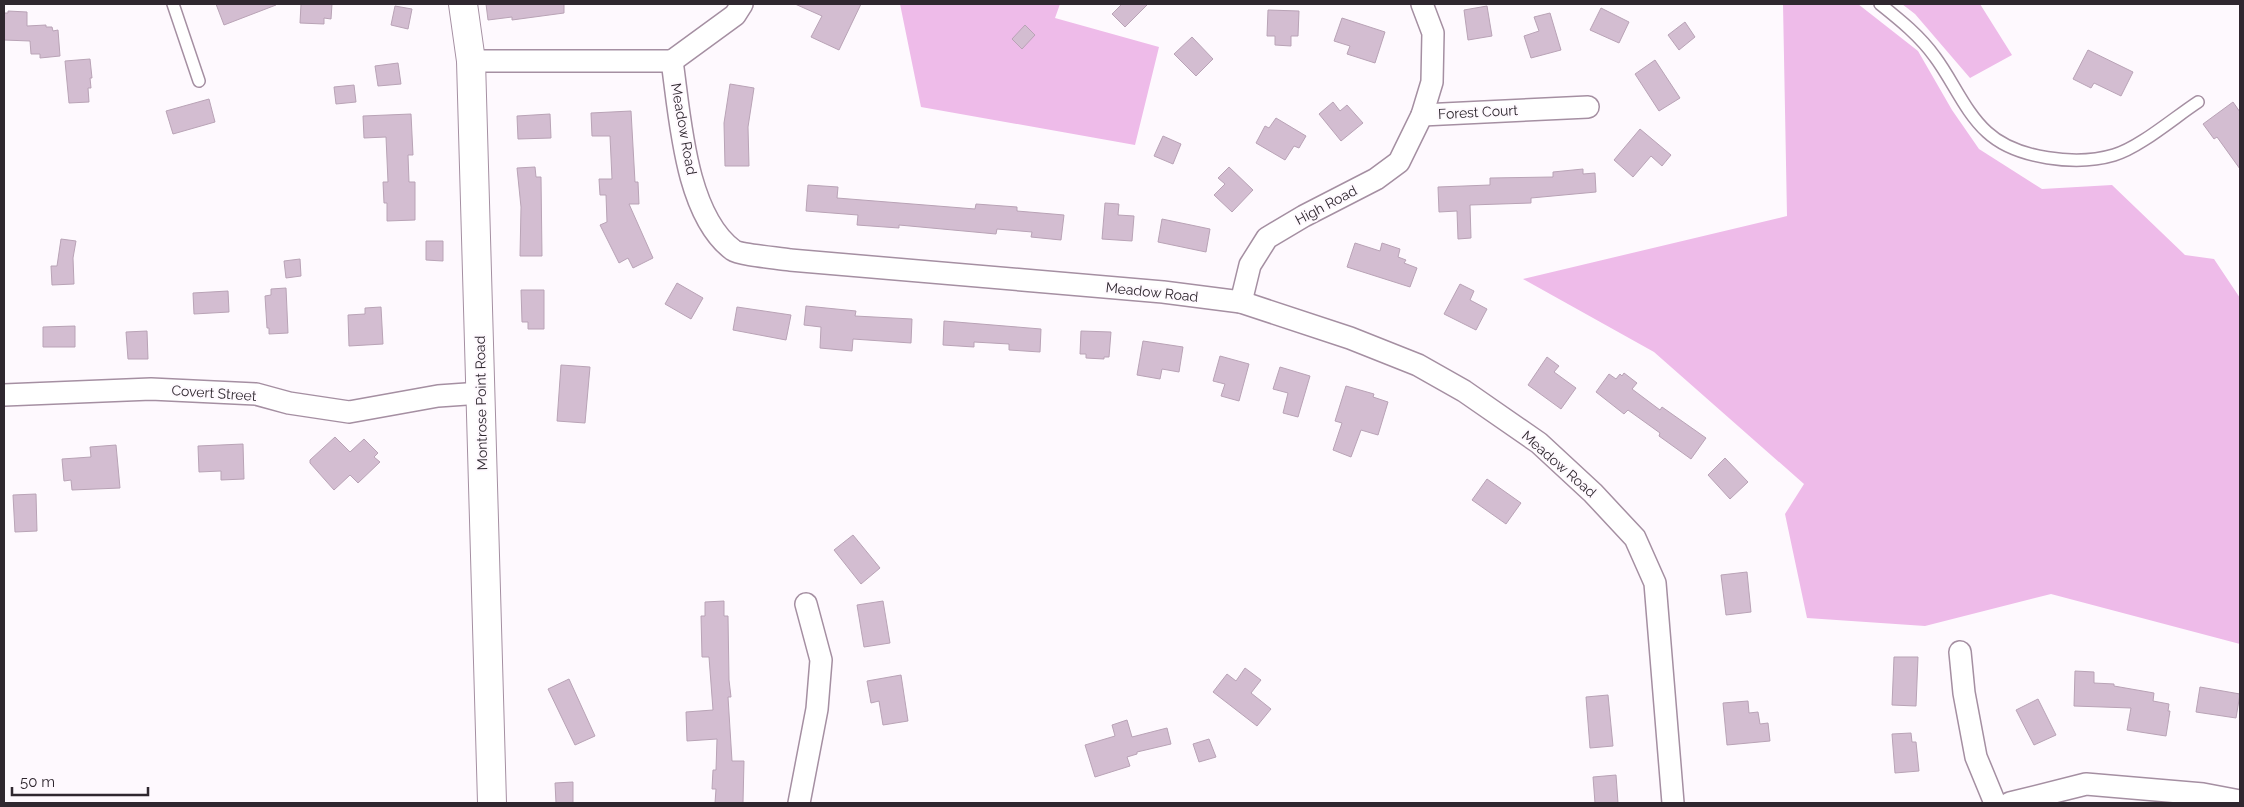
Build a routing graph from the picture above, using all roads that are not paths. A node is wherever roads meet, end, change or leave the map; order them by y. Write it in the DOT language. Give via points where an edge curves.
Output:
graph roads {
  1 [pos="173,4"];
  2 [pos="463,4"];
  3 [pos="742,4"];
  4 [pos="1422,4"];
  5 [pos="1880,4"];
  6 [pos="471,61"];
  7 [pos="672,61"];
  8 [pos="199,81"];
  9 [pos="2198,102"];
  10 [pos="1588,107"];
  11 [pos="1422,115"];
  12 [pos="1241,302"];
  13 [pos="481,393"];
  14 [pos="4,395"];
  15 [pos="806,604"];
  16 [pos="1960,652"];
  17 [pos="2240,802"];
  18 [pos="492,803"];
  19 [pos="799,803"];
  20 [pos="1673,803"];
  21 [pos="1995,803"];
  22 [pos="2010,803"];
  1 -- 8 [label="lane"];
  2 -- 6 [label="street, Montrose Point Road"];
  3 -- 7 [label="street" via="735,15"];
  4 -- 11 [label="street, Forest Court" via="1433,33 1432,82"];
  5 -- 9 [label="lane" via="1935,57 1987,132 2021,153 2083,159 2115,155"];
  6 -- 7 [label="street"];
  6 -- 13 [label="street, Montrose Point Road"];
  7 -- 12 [label="street, Meadow Road" via="688,168 707,218 735,251 790,260 1163,292"];
  10 -- 11 [label="street, Forest Court"];
  11 -- 12 [label="street, High Road" via="1399,162 1376,179 1267,238 1250,265"];
  12 -- 20 [label="street, Meadow Road" via="1350,338 1410,362 1464,390 1539,443 1635,538 1655,583"];
  13 -- 14 [label="street, Covert Street" via="438,396 349,412 289,403 256,394 151,389"];
  13 -- 18 [label="street, Montrose Point Road"];
  15 -- 19 [label="street" via="821,660 817,709"];
  16 -- 21 [label="street" via="1976,757"];
  17 -- 22 [label="street" via="2203,794 2086,784"];
}
